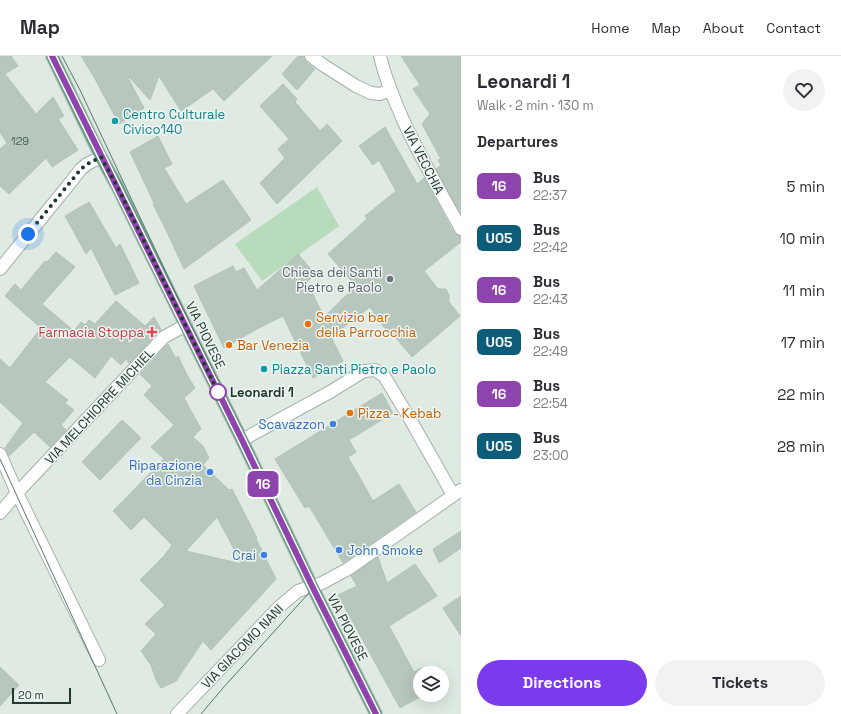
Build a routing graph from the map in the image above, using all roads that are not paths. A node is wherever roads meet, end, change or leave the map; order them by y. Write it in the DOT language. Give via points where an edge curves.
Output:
graph roads {
  1 [pos="52,56"];
  2 [pos="311,56"];
  3 [pos="380,56"];
  4 [pos="390,90"];
  5 [pos="101,157"];
  6 [pos="461,229"];
  7 [pos="0,269"];
  8 [pos="186,325"];
  9 [pos="242,440"];
  10 [pos="0,454"];
  11 [pos="17,493"];
  12 [pos="457,493"];
  13 [pos="0,513"];
  14 [pos="312,586"];
  15 [pos="99,660"];
  16 [pos="177,714"];
  17 [pos="376,714"];
  1 -- 5 [label="main road, VIA PIOVESE"];
  2 -- 4 [label="street" via="371,93 380,94"];
  3 -- 4 [label="street, VIA VECCHIA"];
  4 -- 6 [label="street, VIA VECCHIA" via="423,161"];
  5 -- 7 [label="street" via="81,169"];
  5 -- 8 [label="main road, VIA PIOVESE"];
  8 -- 9 [label="main road, VIA PIOVESE"];
  8 -- 11 [label="street, VIA MELCHIORRE MICHIEL" via="164,337"];
  9 -- 12 [label="street" via="364,371 375,370 384,376"];
  9 -- 14 [label="main road, VIA PIOVESE"];
  10 -- 11 [label="street"];
  11 -- 13 [label="street, VIA MELCHIORRE MICHIEL"];
  11 -- 15 [label="street"];
  12 -- 14 [label="street, VIA GIACOMO NANI" via="348,569"];
  14 -- 16 [label="street, VIA GIACOMO NANI" via="298,591 279,607"];
  14 -- 17 [label="main road, VIA PIOVESE"];
}
